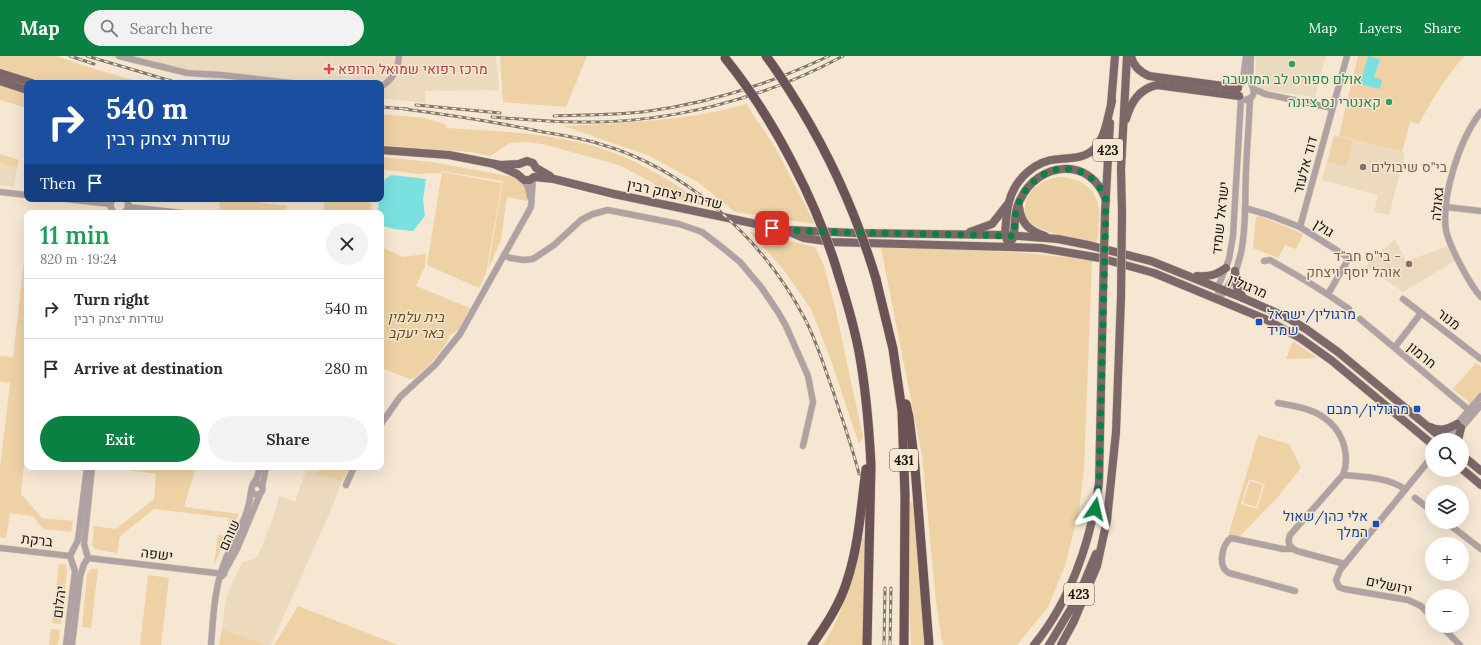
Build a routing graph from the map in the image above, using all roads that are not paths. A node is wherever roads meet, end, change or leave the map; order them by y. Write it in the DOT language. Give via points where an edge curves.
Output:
graph roads {
  1 [pos="119,56"];
  2 [pos="399,56"];
  3 [pos="766,56"];
  4 [pos="1116,56"];
  5 [pos="1127,56"];
  6 [pos="1131,56"];
  7 [pos="1246,56"];
  8 [pos="1251,56"];
  9 [pos="1347,56"];
  10 [pos="724,57"];
  11 [pos="142,59"];
  12 [pos="0,73"];
  13 [pos="24,80"];
  14 [pos="266,80"];
  15 [pos="0,81"];
  16 [pos="384,85"];
  17 [pos="24,89"];
  18 [pos="1239,92"];
  19 [pos="1252,92"];
  20 [pos="1112,100"];
  21 [pos="1332,108"];
  22 [pos="1481,112"];
  23 [pos="1122,137"];
  24 [pos="384,150"];
  25 [pos="494,164"];
  26 [pos="519,164"];
  27 [pos="536,168"];
  28 [pos="517,174"];
  29 [pos="534,178"];
  30 [pos="524,180"];
  31 [pos="560,180"];
  32 [pos="0,192"];
  33 [pos="24,195"];
  34 [pos="1020,199"];
  35 [pos="1106,200"];
  36 [pos="127,202"];
  37 [pos="1009,202"];
  38 [pos="128,207"];
  39 [pos="531,207"];
  40 [pos="1446,207"];
  41 [pos="1245,208"];
  42 [pos="126,210"];
  43 [pos="156,210"];
  44 [pos="1481,211"];
  45 [pos="1300,227"];
  46 [pos="785,230"];
  47 [pos="957,234"];
  48 [pos="1005,235"];
  49 [pos="1014,236"];
  50 [pos="1058,239"];
  51 [pos="1009,246"];
  52 [pos="504,254"];
  53 [pos="1264,261"];
  54 [pos="1226,268"];
  55 [pos="1235,271"];
  56 [pos="1191,276"];
  57 [pos="1222,289"];
  58 [pos="1328,294"];
  59 [pos="1481,297"];
  60 [pos="1243,298"];
  61 [pos="1218,299"];
  62 [pos="1403,299"];
  63 [pos="1349,309"];
  64 [pos="1421,313"];
  65 [pos="1360,319"];
  66 [pos="1395,347"];
  67 [pos="893,349"];
  68 [pos="1481,359"];
  69 [pos="1481,396"];
  70 [pos="1278,403"];
  71 [pos="1481,405"];
  72 [pos="1469,410"];
  73 [pos="384,420"];
  74 [pos="1426,425"];
  75 [pos="1459,426"];
  76 [pos="1436,433"];
  77 [pos="1452,433"];
  78 [pos="1455,433"];
  79 [pos="1458,433"];
  80 [pos="1425,438"];
  81 [pos="870,440"];
  82 [pos="803,446"];
  83 [pos="1469,461"];
  84 [pos="1425,465"];
  85 [pos="87,470"];
  86 [pos="92,470"];
  87 [pos="259,470"];
  88 [pos="265,470"];
  89 [pos="353,470"];
  90 [pos="1481,471"];
  91 [pos="1343,475"];
  92 [pos="1469,475"];
  93 [pos="253,484"];
  94 [pos="346,485"];
  95 [pos="1481,485"];
  96 [pos="262,487"];
  97 [pos="1405,489"];
  98 [pos="251,491"];
  99 [pos="260,494"];
  100 [pos="1415,498"];
  101 [pos="1425,506"];
  102 [pos="1455,529"];
  103 [pos="1103,538"];
  104 [pos="0,548"];
  105 [pos="1292,548"];
  106 [pos="75,549"];
  107 [pos="1481,549"];
  108 [pos="86,550"];
  109 [pos="88,558"];
  110 [pos="71,559"];
  111 [pos="84,564"];
  112 [pos="1345,564"];
  113 [pos="222,574"];
  114 [pos="845,587"];
  115 [pos="1295,591"];
  116 [pos="926,605"];
  117 [pos="1425,609"];
  118 [pos="1448,633"];
  119 [pos="904,644"];
  120 [pos="66,645"];
  121 [pos="72,645"];
  122 [pos="211,645"];
  123 [pos="812,645"];
  124 [pos="817,645"];
  125 [pos="867,645"];
  126 [pos="929,645"];
  127 [pos="934,645"];
  128 [pos="1034,645"];
  129 [pos="1049,645"];
  130 [pos="1061,645"];
  131 [pos="1460,645"];
  1 -- 11 [label="street"];
  2 -- 16 [label="street" via="396,72"];
  3 -- 67 [label="highway, 431, bridge" via="825,151 852,211 876,279"];
  4 -- 20 [label="main road, 423"];
  5 -- 23 [label="main road, 423"];
  6 -- 18 [label="main road" via="1139,70 1148,76"];
  7 -- 18 [label="street, ישראל שמיד"];
  8 -- 19 [label="street, ישראל שמיד"];
  9 -- 21 [label="street, דוד אלעזר"];
  10 -- 81 [label="highway, 431, bridge" via="759,106 795,169 820,221 840,277 859,352"];
  11 -- 14 [label="street" via="187,73"];
  12 -- 13 [label="main road"];
  15 -- 17 [label="main road"];
  18 -- 19 [label="street" via="1245,100"];
  18 -- 19 [label="street" via="1246,83"];
  18 -- 23 [label="main road" via="1157,85 1151,87 1138,95 1133,103 1126,116"];
  18 -- 54 [label="street, ישראל שמיד" via="1233,236"];
  19 -- 21 [label="street"];
  19 -- 41 [label="street, ישראל שמיד"];
  20 -- 35 [label="main road, 423"];
  20 -- 37 [label="main road" via="1104,132 1096,148 1081,157 1050,160 1028,171 1016,184"];
  21 -- 45 [label="street, דוד אלעזר"];
  22 -- 40 [label="street, גאולה" via="1461,147"];
  23 -- 103 [label="main road, 423, bridge" via="1121,297 1116,432"];
  24 -- 25 [label="main road, שדרות יצחק רבין" via="449,155"];
  25 -- 26 [label="main road, שדרות יצחק רבין"];
  25 -- 28 [label="main road, שדרות יצחק רבין"];
  26 -- 27 [label="main road, שדרות יצחק רבין" via="530,161"];
  26 -- 28 [label="main road"];
  27 -- 29 [label="main road"];
  27 -- 31 [label="main road, שדרות יצחק רבין"];
  28 -- 30 [label="main road, שדרות יצחק רבין"];
  29 -- 30 [label="main road, שדרות יצחק רבין"];
  29 -- 31 [label="main road, שדרות יצחק רבין"];
  29 -- 39 [label="street"];
  30 -- 39 [label="street"];
  31 -- 46 [label="main road, שדרות יצחק רבין"];
  32 -- 33 [label="street"];
  34 -- 35 [label="main road" via="1038,177 1052,171 1067,169 1091,177 1102,189"];
  34 -- 49 [label="main road" via="1015,214"];
  34 -- 50 [label="main road" via="1021,218 1028,227"];
  35 -- 128 [label="main road, 423, bridge" via="1097,500 1088,538 1075,575 1045,632"];
  36 -- 38 [label="street"];
  37 -- 47 [label="main road" via="992,224 976,231"];
  37 -- 48 [label="main road"];
  38 -- 42 [label="street"];
  38 -- 43 [label="street"];
  39 -- 52 [label="street"];
  40 -- 44 [label="street"];
  40 -- 59 [label="street, גאולה" via="1446,230 1460,264"];
  41 -- 45 [label="street, גולן"];
  41 -- 55 [label="street, ישראל שמיד" via="1242,249"];
  45 -- 58 [label="street, גולן" via="1349,258"];
  46 -- 47 [label="main road, שדרות יצחק רבין"];
  46 -- 51 [label="main road, שדרות יצחק רבין" via="804,238 832,242"];
  47 -- 48 [label="main road, שדרות יצחק רבין"];
  48 -- 49 [label="main road, מרגולין"];
  48 -- 51 [label="main road"];
  49 -- 50 [label="main road, מרגולין"];
  49 -- 51 [label="main road"];
  50 -- 56 [label="main road, מרגולין" via="1130,255"];
  51 -- 61 [label="main road, מרגולין" via="1060,250 1130,266 1168,278"];
  52 -- 73 [label="street" via="456,340 435,365 400,397"];
  52 -- 82 [label="street" via="510,258 533,259 554,245 581,220 608,210 679,224 702,232 740,262 761,287 786,326 808,376 813,402"];
  53 -- 58 [label="street" via="1270,260"];
  54 -- 56 [label="main road" via="1209,277"];
  54 -- 57 [label="street, ישראל שמיד"];
  55 -- 57 [label="street, ישראל שמיד"];
  55 -- 60 [label="main road" via="1237,287"];
  56 -- 57 [label="main road, מרגולין"];
  57 -- 60 [label="main road, מרגולין"];
  57 -- 61 [label="street, ישראל שמיד"];
  58 -- 63 [label="street"];
  60 -- 74 [label="main road, מרגולין" via="1288,318 1313,333"];
  61 -- 80 [label="main road, מרגולין" via="1277,325 1307,342"];
  62 -- 64 [label="street, מנור"];
  64 -- 66 [label="street, מנור"];
  64 -- 68 [label="street, מנור"];
  65 -- 66 [label="street, חרמון"];
  66 -- 72 [label="street, חרמון"];
  67 -- 116 [label="highway" via="909,417"];
  67 -- 119 [label="highway, 431" via="902,411 904,458"];
  69 -- 72 [label="street"];
  70 -- 91 [label="street" via="1324,417 1337,430 1344,445 1346,463"];
  71 -- 75 [label="street"];
  72 -- 75 [label="street"];
  74 -- 75 [label="main road" via="1443,430"];
  74 -- 76 [label="main road, מרגולין"];
  75 -- 77 [label="street"];
  75 -- 78 [label="street"];
  75 -- 79 [label="main road"];
  81 -- 114 [label="highway" via="854,554"];
  81 -- 125 [label="highway, 431"];
  83 -- 90 [label="main road"];
  84 -- 97 [label="street"];
  85 -- 106 [label="street"];
  86 -- 108 [label="street" via="84,539"];
  87 -- 93 [label="street"];
  88 -- 96 [label="street"];
  89 -- 94 [label="street"];
  91 -- 97 [label="street" via="1384,479"];
  91 -- 105 [label="street" via="1290,535 1288,540"];
  92 -- 95 [label="main road"];
  93 -- 96 [label="street"];
  93 -- 98 [label="street"];
  96 -- 99 [label="street"];
  97 -- 112 [label="street"];
  98 -- 99 [label="street" via="256,495"];
  98 -- 113 [label="street, שוהם"];
  99 -- 113 [label="street, שוהם" via="241,540"];
  100 -- 101 [label="street"];
  102 -- 107 [label="street"];
  103 -- 129 [label="main road, 423" via="1078,597"];
  103 -- 130 [label="main road" via="1097,566"];
  104 -- 110 [label="street, ברקת"];
  105 -- 112 [label="street"];
  105 -- 115 [label="street" via="1283,549 1231,538 1227,542 1222,566 1226,572"];
  106 -- 108 [label="street"];
  106 -- 110 [label="street"];
  108 -- 109 [label="street"];
  109 -- 111 [label="street"];
  109 -- 113 [label="street, ישפה"];
  110 -- 111 [label="street" via="76,565"];
  110 -- 120 [label="street, יהלום" via="75,570"];
  111 -- 121 [label="street, יהלום" via="80,577"];
  112 -- 117 [label="street, ירושלים" via="1336,576 1337,585 1344,589 1414,602"];
  113 -- 122 [label="street, שוהם" via="218,585"];
  114 -- 123 [label="highway" via="835,609"];
  114 -- 124 [label="highway" via="834,615"];
  116 -- 126 [label="highway"];
  116 -- 127 [label="highway"];
  118 -- 131 [label="street"];
}
